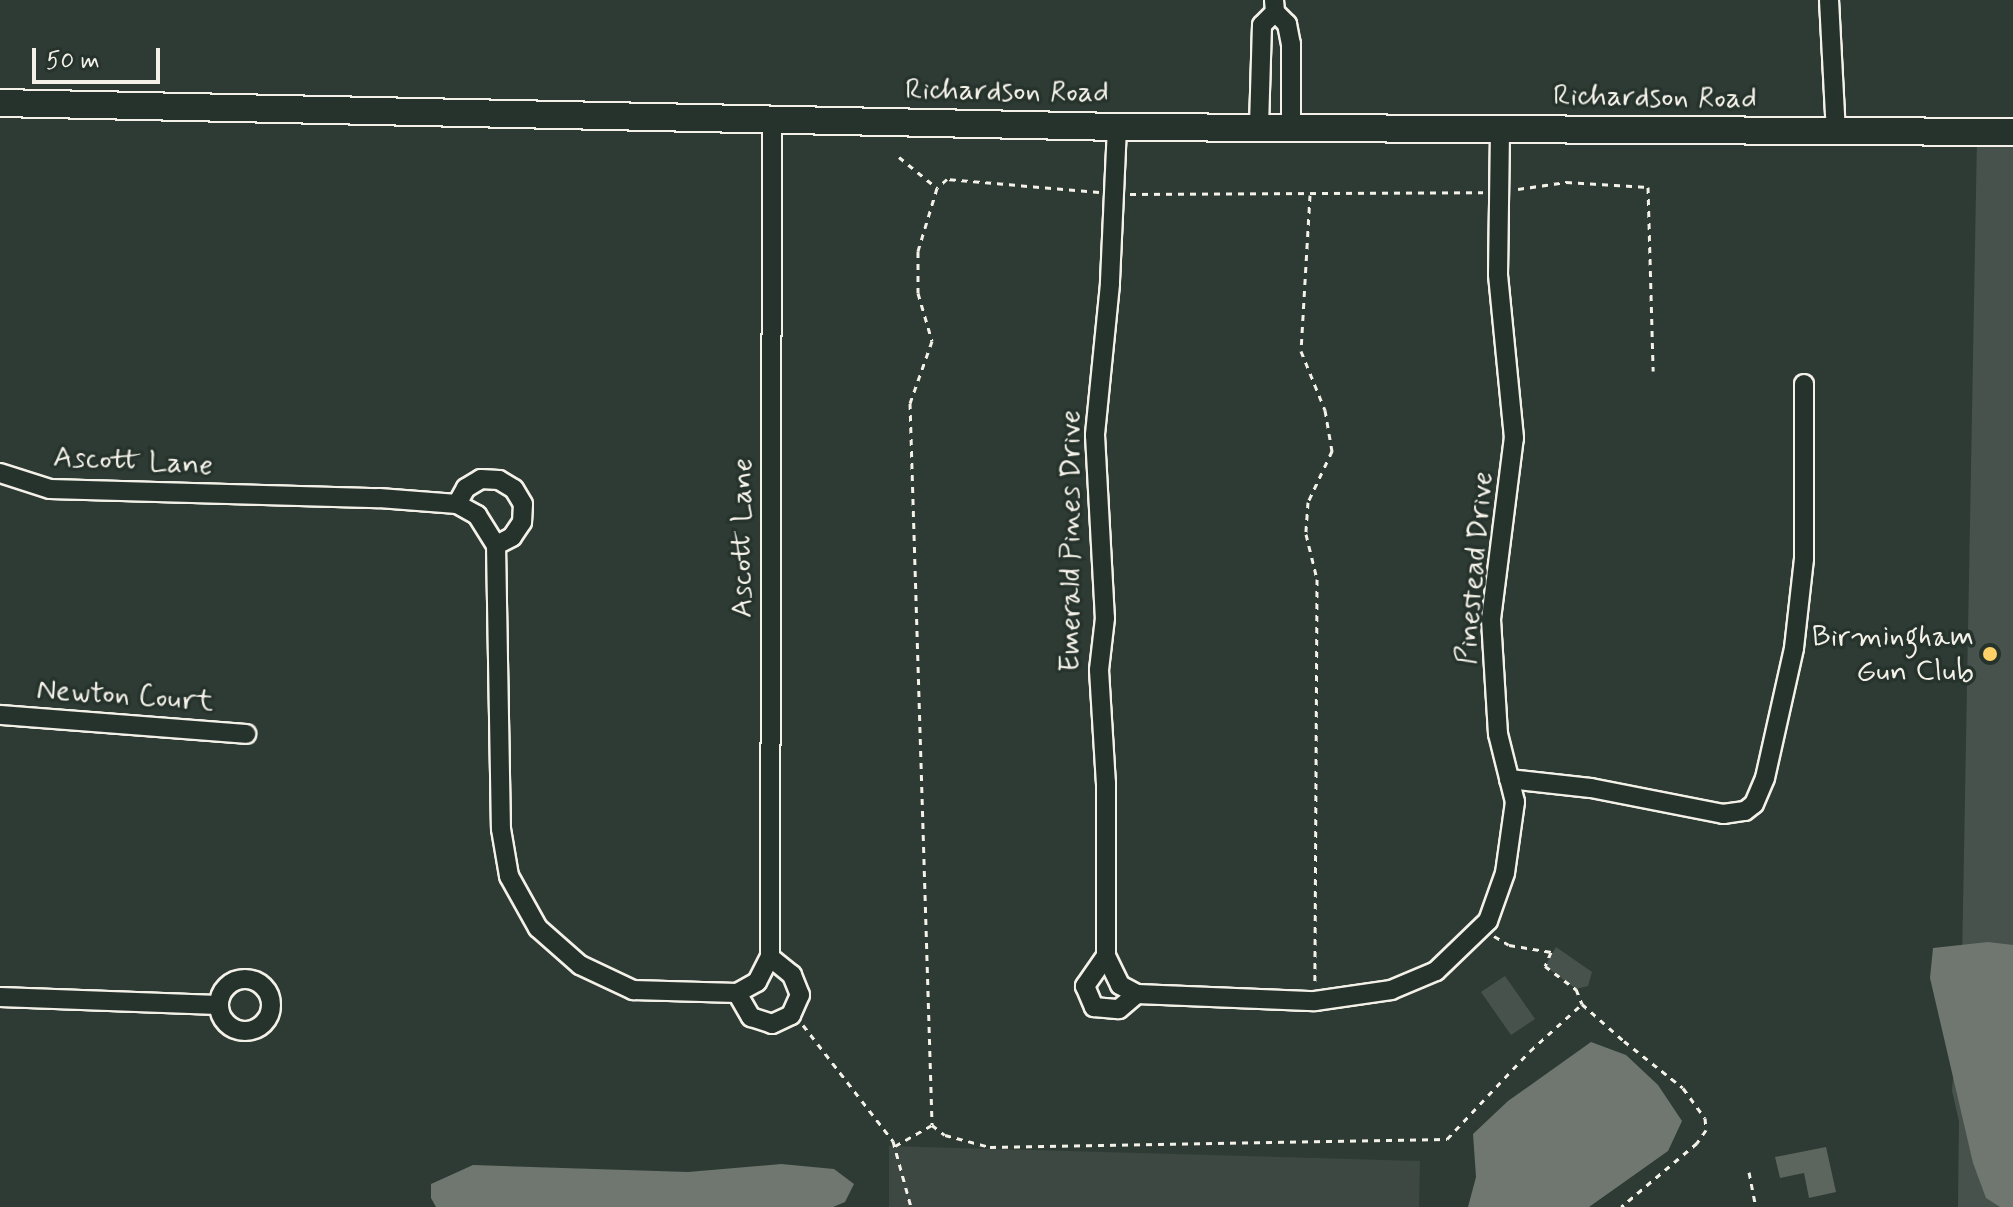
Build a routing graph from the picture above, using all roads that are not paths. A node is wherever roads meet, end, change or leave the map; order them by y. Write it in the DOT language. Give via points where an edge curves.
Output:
graph roads {
  1 [pos="1829,0"];
  2 [pos="1275,6"];
  3 [pos="0,103"];
  4 [pos="772,119"];
  5 [pos="1259,126"];
  6 [pos="1291,126"];
  7 [pos="1117,127"];
  8 [pos="1500,128"];
  9 [pos="2013,132"];
  10 [pos="1836,133"];
  11 [pos="1804,384"];
  12 [pos="0,473"];
  13 [pos="457,504"];
  14 [pos="496,545"];
  15 [pos="0,715"];
  16 [pos="246,734"];
  17 [pos="1509,779"];
  18 [pos="1106,956"];
  19 [pos="770,957"];
  20 [pos="1129,990"];
  21 [pos="737,993"];
  22 [pos="0,997"];
  23 [pos="218,1005"];
  1 -- 10 [label="street"];
  2 -- 5 [label="street" via="1262,25"];
  2 -- 6 [label="street" via="1287,24 1291,44"];
  3 -- 4 [label="street, Richardson Road"];
  4 -- 7 [label="street, Richardson Road"];
  4 -- 19 [label="street, Ascott Lane"];
  5 -- 6 [label="street, Richardson Road"];
  5 -- 7 [label="street, Richardson Road"];
  6 -- 8 [label="street, Richardson Road"];
  7 -- 18 [label="street, Emerald Pines Drive" via="1095,435 1105,618 1099,670 1106,783"];
  8 -- 10 [label="street, Richardson Road"];
  8 -- 17 [label="street, Pinestead Drive" via="1498,275 1514,438 1491,619 1492,682"];
  9 -- 10 [label="street, Richardson Road"];
  11 -- 17 [label="street" via="1804,559 1794,648 1765,778 1754,804 1723,814 1591,788"];
  12 -- 13 [label="street, Ascott Lane" via="50,489"];
  13 -- 14 [label="street" via="489,527"];
  13 -- 14 [label="street" via="466,488 481,479 499,480 514,489 523,504 522,522 512,537"];
  14 -- 21 [label="street" via="501,829 509,876 538,928 580,965 633,990"];
  15 -- 16 [label="street, Newton Court"];
  17 -- 20 [label="street, Pinestead Drive" via="1515,802 1511,844 1493,909 1481,929 1436,971 1391,990 1315,1001"];
  18 -- 20 [label="street, Emerald Pines Drive"];
  18 -- 20 [label="street, Emerald Pines Drive" via="1091,972 1086,998 1106,1012 1119,1009"];
  19 -- 21 [label="street" via="757,982"];
  19 -- 21 [label="street" via="792,975 800,995 792,1012 772,1024 751,1017"];
  22 -- 23 [label="street"];
}
